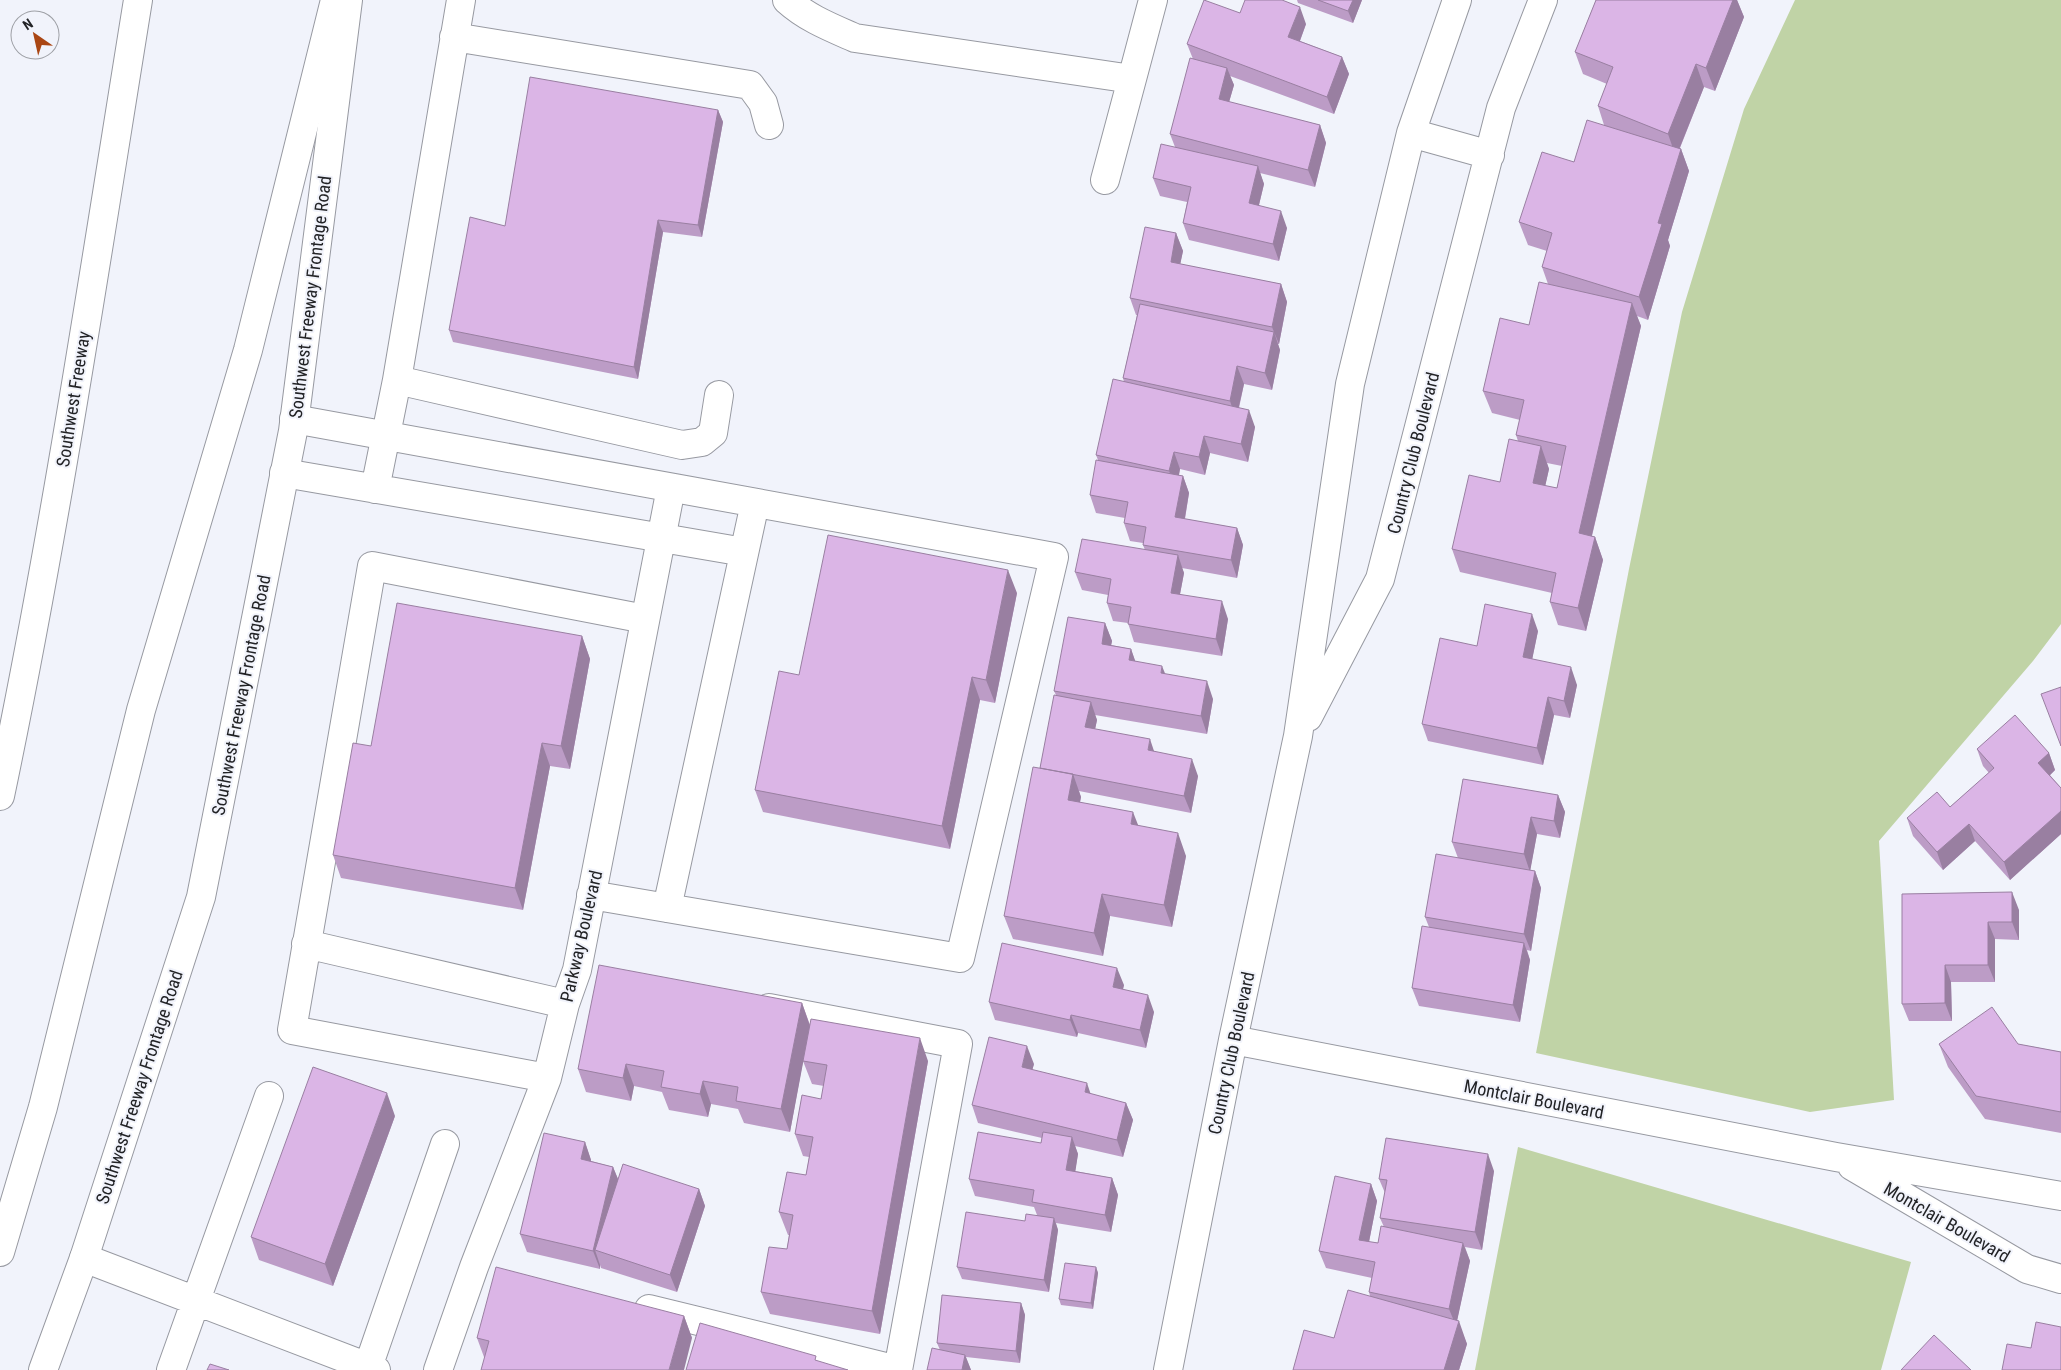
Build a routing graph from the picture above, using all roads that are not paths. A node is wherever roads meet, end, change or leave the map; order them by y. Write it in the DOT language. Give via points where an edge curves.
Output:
graph roads {
  1 [pos="138,0"];
  2 [pos="335,0"];
  3 [pos="348,0"];
  4 [pos="461,0"];
  5 [pos="787,0"];
  6 [pos="1153,0"];
  7 [pos="1457,0"];
  8 [pos="1543,0"];
  9 [pos="454,38"];
  10 [pos="1132,79"];
  11 [pos="769,125"];
  12 [pos="1411,132"];
  13 [pos="1490,154"];
  14 [pos="1106,180"];
  15 [pos="397,380"];
  16 [pos="719,396"];
  17 [pos="294,418"];
  18 [pos="385,435"];
  19 [pos="284,473"];
  20 [pos="671,488"];
  21 [pos="375,489"];
  22 [pos="755,503"];
  23 [pos="662,537"];
  24 [pos="744,552"];
  25 [pos="645,619"];
  26 [pos="1298,736"];
  27 [pos="0,796"];
  28 [pos="591,895"];
  29 [pos="667,908"];
  30 [pos="306,944"];
  31 [pos="577,970"];
  32 [pos="606,976"];
  33 [pos="743,1003"];
  34 [pos="565,1004"];
  35 [pos="1233,1040"];
  36 [pos="546,1078"];
  37 [pos="269,1096"];
  38 [pos="445,1144"];
  39 [pos="1836,1157"];
  40 [pos="2061,1196"];
  41 [pos="0,1252"];
  42 [pos="84,1258"];
  43 [pos="474,1267"];
  44 [pos="503,1274"];
  45 [pos="2061,1279"];
  46 [pos="195,1301"];
  47 [pos="628,1304"];
  48 [pos="370,1369"];
  49 [pos="43,1370"];
  50 [pos="171,1370"];
  51 [pos="438,1370"];
  52 [pos="898,1370"];
  53 [pos="1168,1370"];
  1 -- 27 [label="main road, Southwest Freeway" via="59,483"];
  2 -- 41 [label="main road" via="248,350 141,710 43,1107"];
  3 -- 17 [label="main road, Southwest Freeway Frontage Road"];
  4 -- 9 [label="main road"];
  5 -- 10 [label="main road" via="801,12 855,38"];
  6 -- 10 [label="main road"];
  7 -- 12 [label="main road, Country Club Boulevard"];
  8 -- 13 [label="main road, Country Club Boulevard" via="1501,108"];
  9 -- 11 [label="main road" via="750,85 763,102"];
  9 -- 15 [label="main road"];
  10 -- 14 [label="main road"];
  12 -- 13 [label="main road"];
  12 -- 26 [label="main road, Country Club Boulevard" via="1350,384"];
  13 -- 26 [label="main road, Country Club Boulevard" via="1380,579"];
  15 -- 16 [label="main road" via="682,445 702,442 712,433"];
  15 -- 18 [label="main road"];
  17 -- 18 [label="main road"];
  17 -- 19 [label="main road, Southwest Freeway Frontage Road"];
  18 -- 20 [label="main road"];
  18 -- 21 [label="main road"];
  19 -- 21 [label="main road"];
  19 -- 42 [label="main road, Southwest Freeway Frontage Road" via="201,897"];
  20 -- 22 [label="main road"];
  20 -- 23 [label="main road, Parkway Boulevard"];
  21 -- 23 [label="main road"];
  22 -- 24 [label="main road"];
  22 -- 29 [label="main road" via="1054,557 960,958"];
  23 -- 24 [label="main road"];
  23 -- 25 [label="main road, Parkway Boulevard"];
  24 -- 29 [label="main road"];
  25 -- 28 [label="main road, Parkway Boulevard"];
  25 -- 30 [label="main road" via="372,566"];
  26 -- 35 [label="main road, Country Club Boulevard"];
  28 -- 29 [label="main road"];
  28 -- 31 [label="main road, Parkway Boulevard"];
  30 -- 34 [label="main road"];
  30 -- 36 [label="main road" via="292,1030"];
  31 -- 32 [label="main road"];
  31 -- 34 [label="main road, Parkway Boulevard"];
  33 -- 52 [label="main road" via="958,1044"];
  34 -- 36 [label="main road, Parkway Boulevard"];
  35 -- 39 [label="main road, Montclair Boulevard"];
  35 -- 53 [label="main road, Country Club Boulevard"];
  36 -- 43 [label="main road, Parkway Boulevard"];
  37 -- 46 [label="main road"];
  38 -- 48 [label="main road"];
  39 -- 40 [label="main road, Montclair Boulevard"];
  39 -- 45 [label="main road, Montclair Boulevard" via="2027,1269"];
  42 -- 46 [label="main road"];
  42 -- 49 [label="main road, Southwest Freeway Frontage Road"];
  43 -- 44 [label="main road"];
  43 -- 51 [label="main road, Parkway Boulevard"];
  46 -- 48 [label="main road"];
  46 -- 50 [label="main road"];
  47 -- 52 [label="main road"];
}
